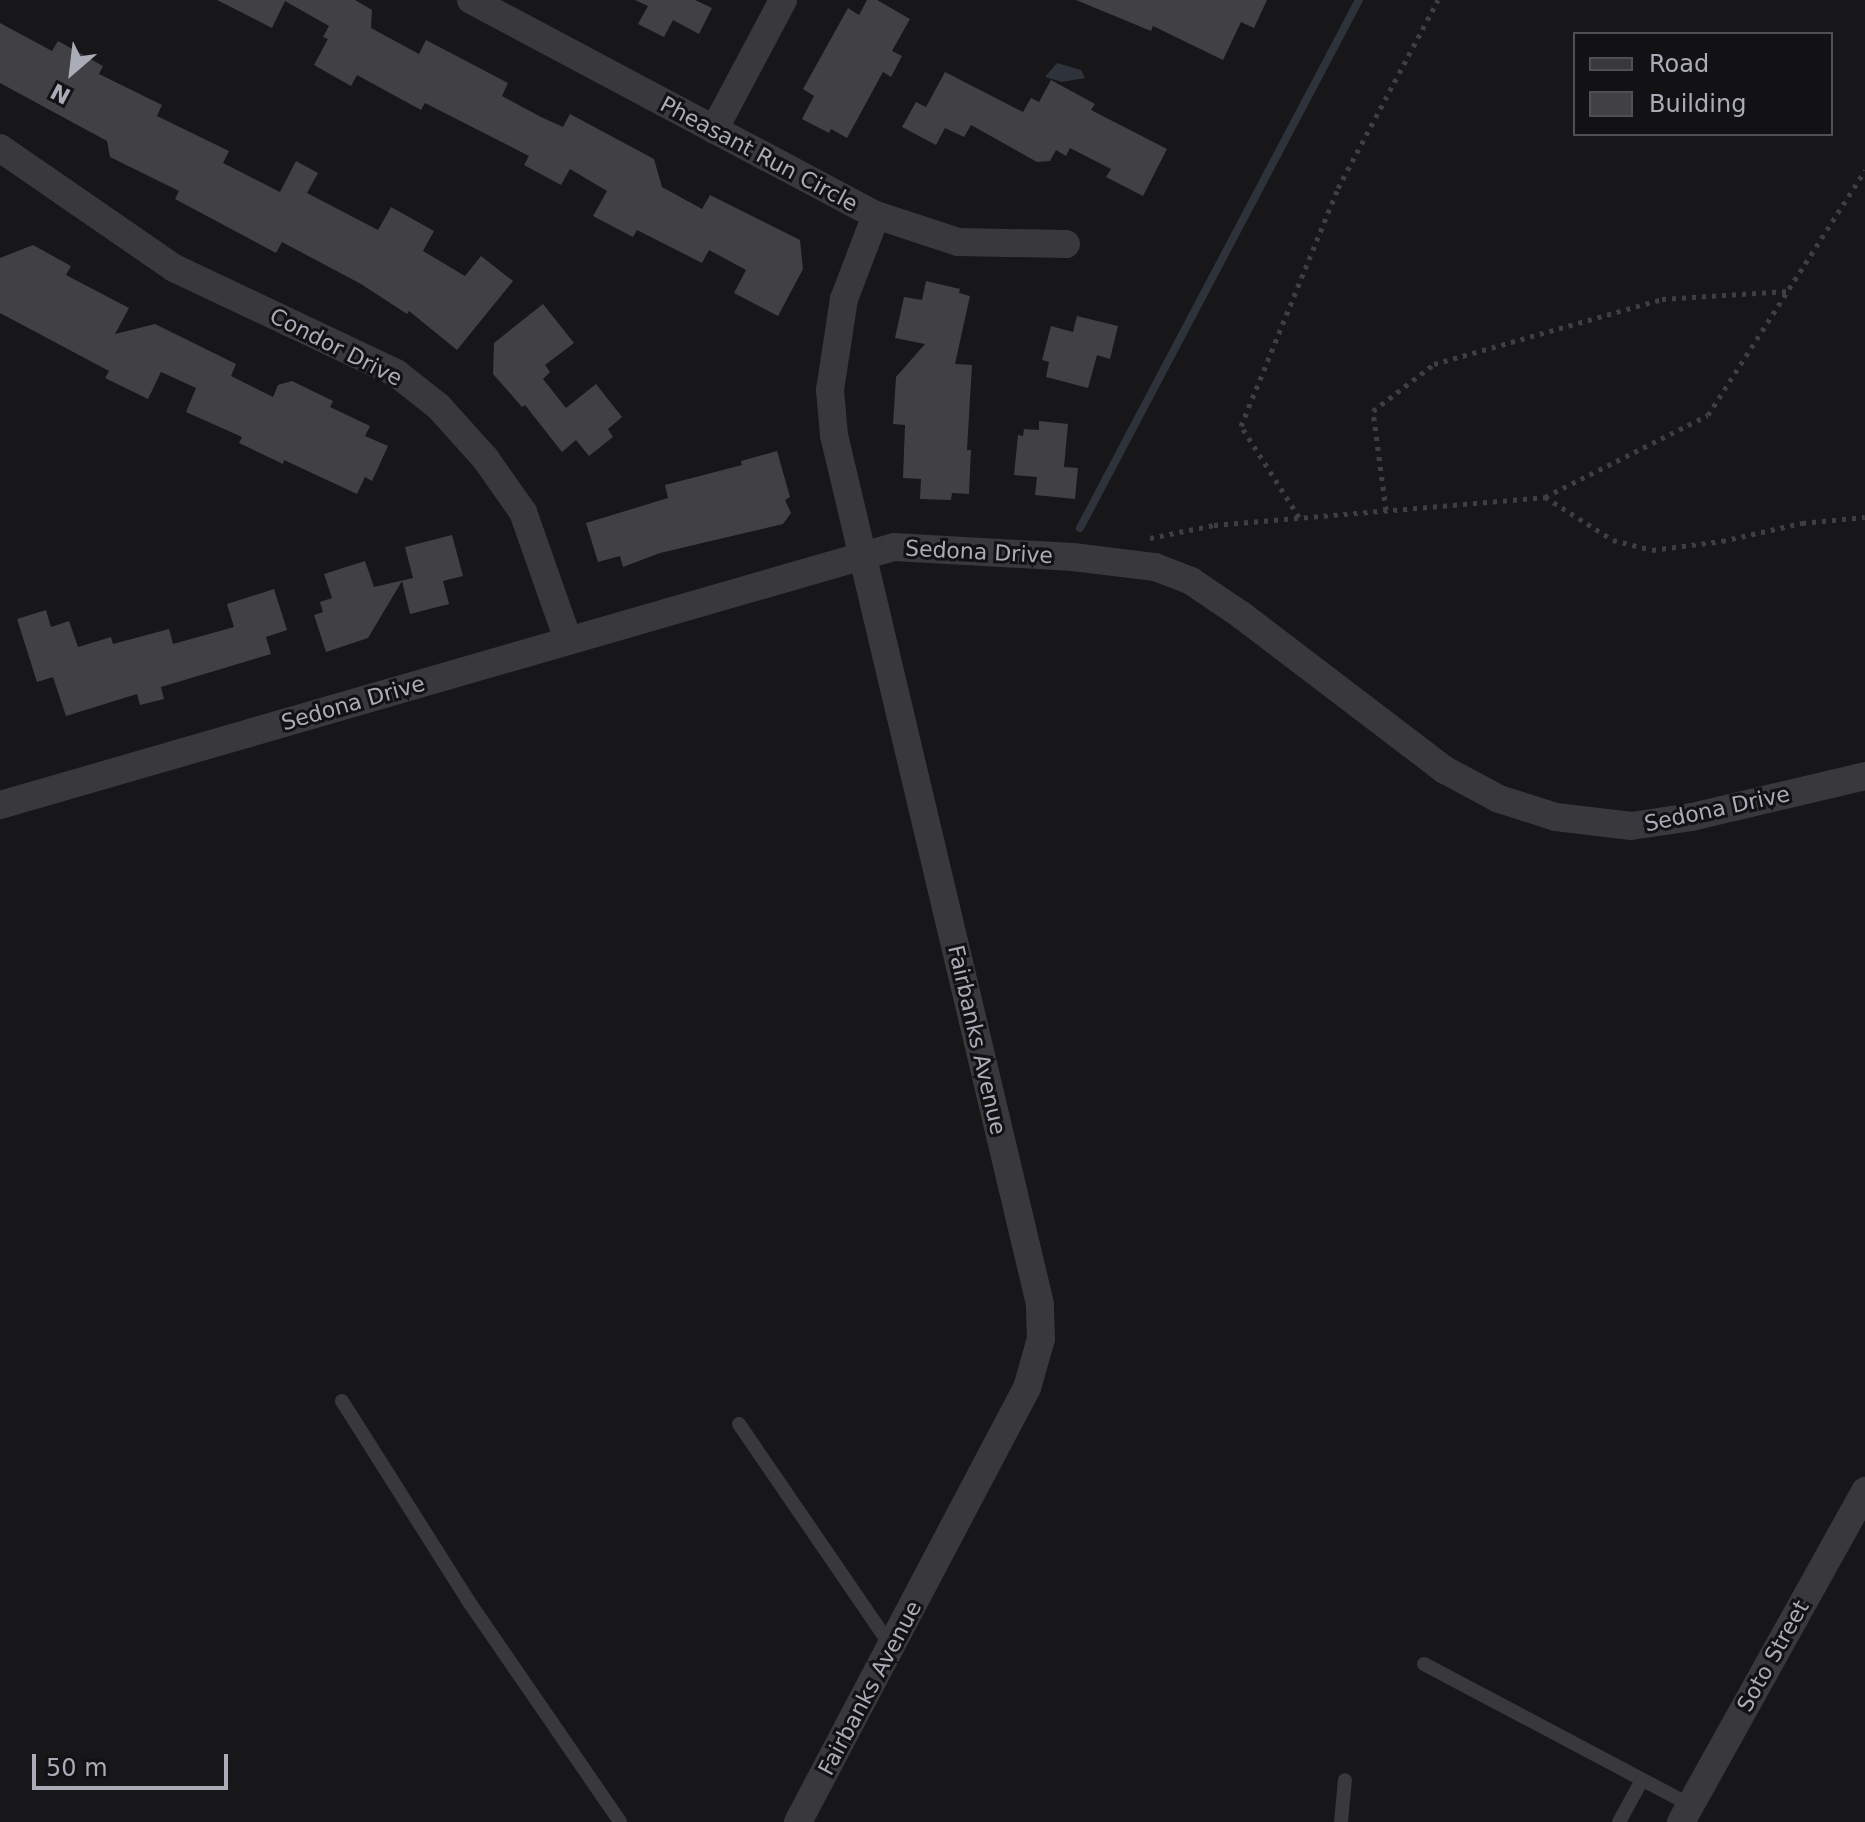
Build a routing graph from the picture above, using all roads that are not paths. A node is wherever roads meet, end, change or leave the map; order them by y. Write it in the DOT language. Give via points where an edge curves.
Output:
graph roads {
  1 [pos="471,0"];
  2 [pos="783,0"];
  3 [pos="714,130"];
  4 [pos="0,148"];
  5 [pos="876,215"];
  6 [pos="1066,244"];
  7 [pos="864,554"];
  8 [pos="568,640"];
  9 [pos="1865,776"];
  10 [pos="0,805"];
  11 [pos="342,1401"];
  12 [pos="739,1424"];
  13 [pos="1865,1491"];
  14 [pos="891,1647"];
  15 [pos="1424,1664"];
  16 [pos="1345,1780"];
  17 [pos="1642,1780"];
  18 [pos="1686,1813"];
  19 [pos="620,1822"];
  20 [pos="798,1822"];
  21 [pos="1341,1822"];
  22 [pos="1619,1822"];
  1 -- 3 [label="street, Pheasant Run Circle"];
  2 -- 3 [label="street"];
  3 -- 5 [label="street, Pheasant Run Circle"];
  4 -- 8 [label="street, Condor Drive" via="174,268 396,373 439,407 485,458 523,512"];
  5 -- 6 [label="street, Pheasant Run Circle" via="958,242"];
  5 -- 7 [label="street, Fairbanks Avenue" via="844,299 830,390 834,435"];
  7 -- 8 [label="street, Sedona Drive"];
  7 -- 9 [label="street, Sedona Drive" via="894,547 1155,567 1191,581 1240,614 1445,770 1499,799 1556,817 1631,826"];
  7 -- 14 [label="street, Fairbanks Avenue" via="1041,1320 1027,1388"];
  8 -- 10 [label="street, Sedona Drive"];
  11 -- 19 [label="lane" via="467,1599"];
  12 -- 14 [label="lane"];
  13 -- 18 [label="street, Soto Street"];
  14 -- 20 [label="street, Fairbanks Avenue"];
  15 -- 17 [label="lane"];
  16 -- 21 [label="lane"];
  17 -- 18 [label="lane"];
  17 -- 22 [label="lane"];
}
